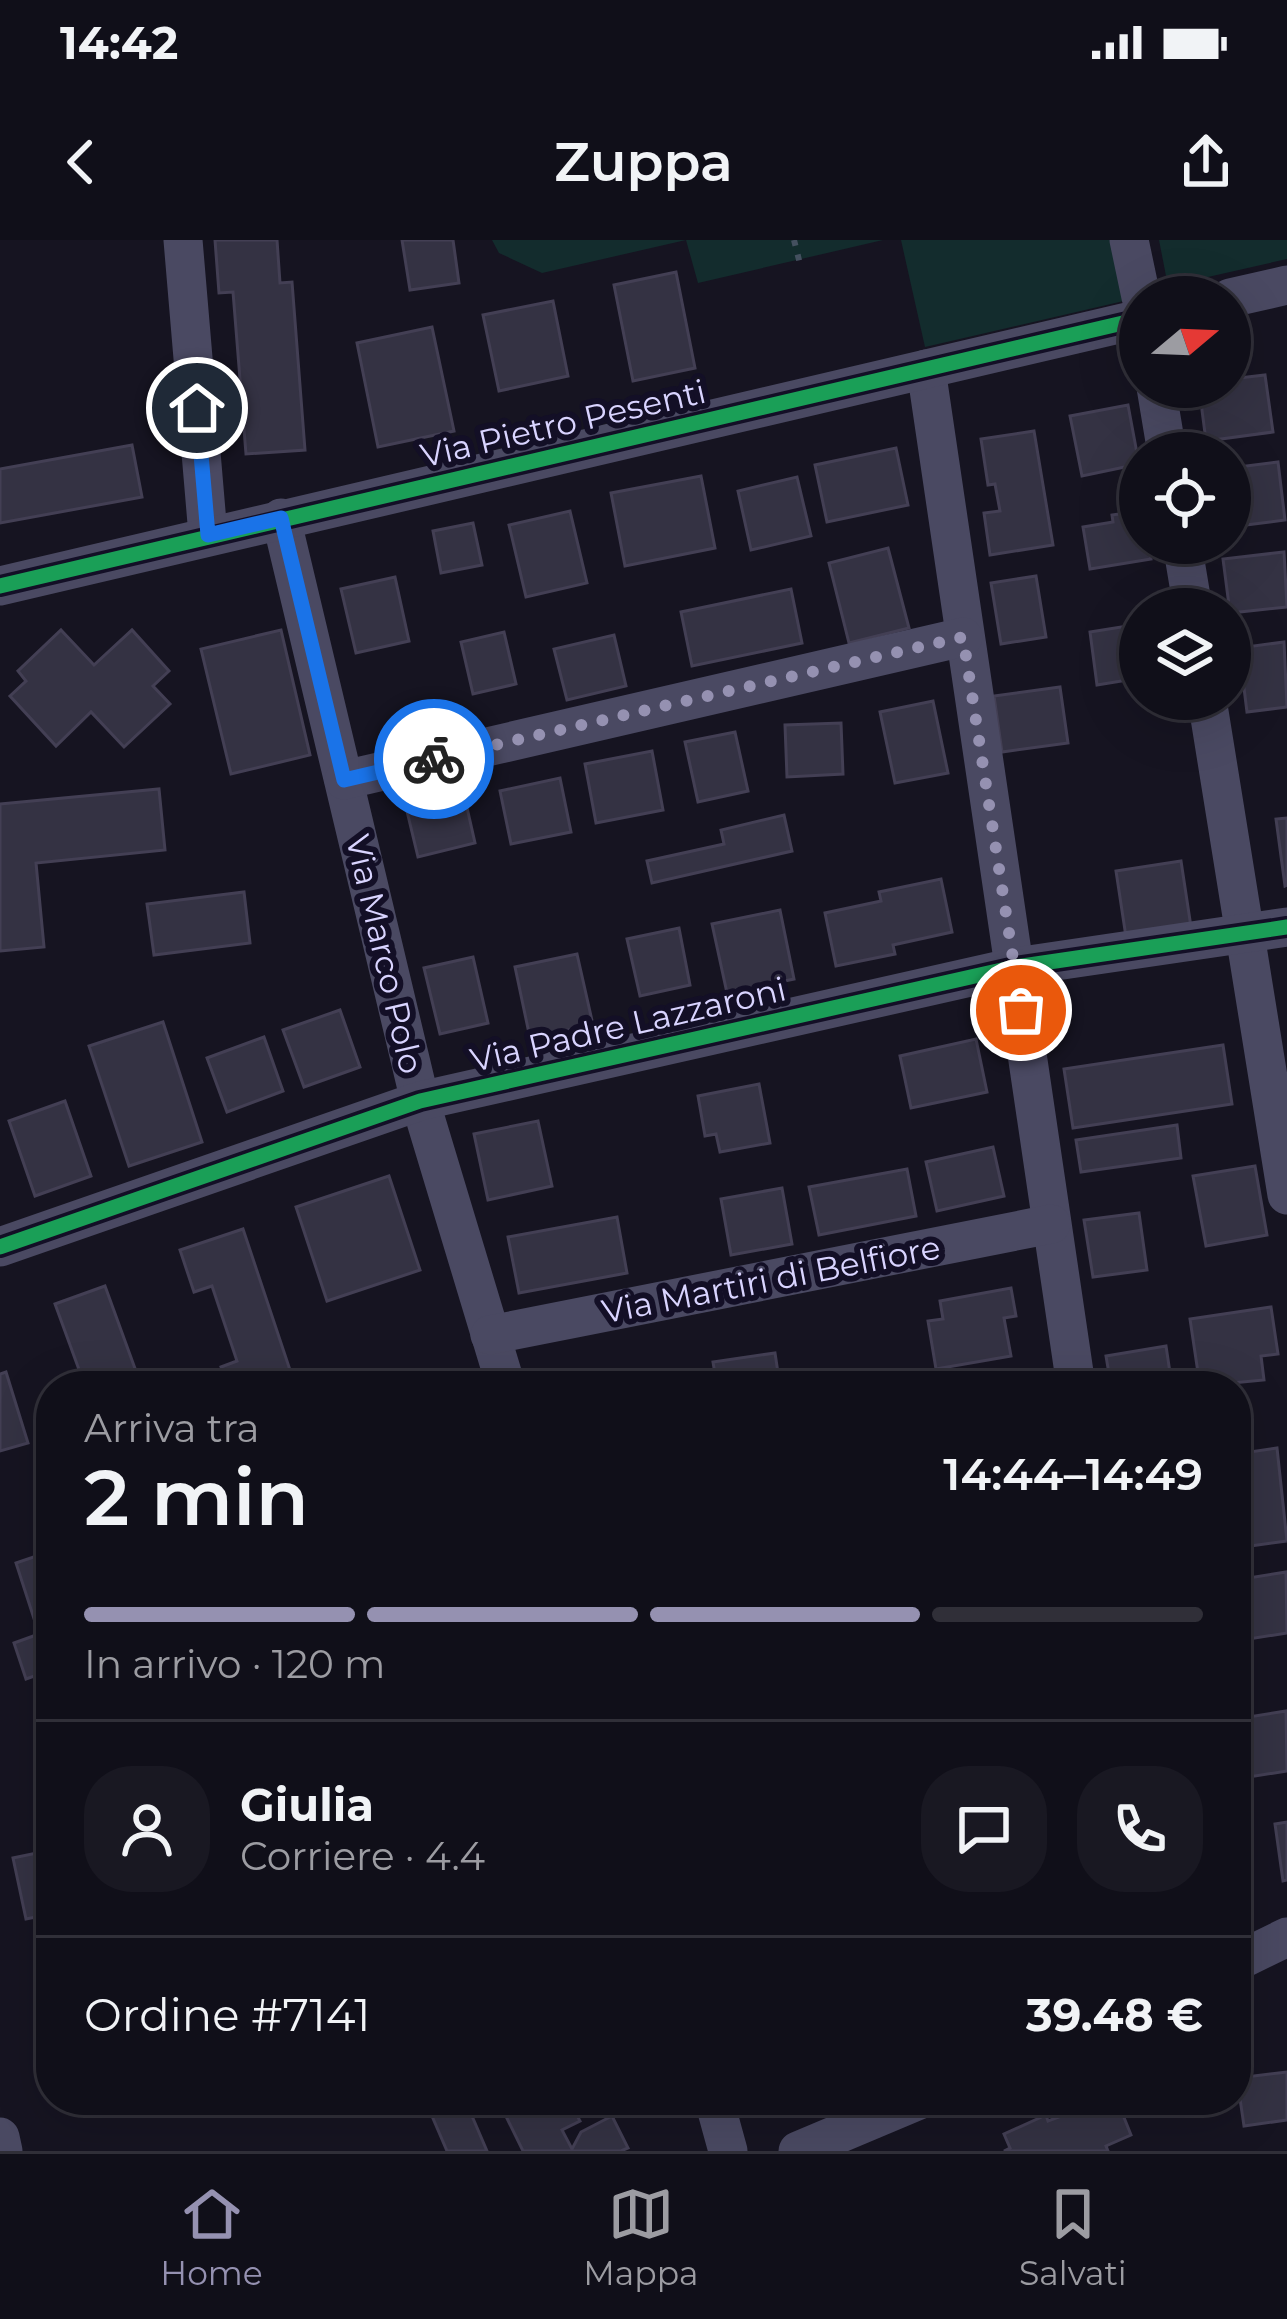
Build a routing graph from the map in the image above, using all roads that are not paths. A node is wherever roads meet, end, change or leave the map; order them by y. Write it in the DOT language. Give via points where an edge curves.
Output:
graph roads {
  1 [pos="183,240"];
  2 [pos="1129,240"];
  3 [pos="1137,276"];
  4 [pos="1287,285"];
  5 [pos="1251,293"];
  6 [pos="1119,324"];
  7 [pos="926,369"];
  8 [pos="281,518"];
  9 [pos="208,535"];
  10 [pos="0,586"];
  11 [pos="963,637"];
  12 [pos="1210,720"];
  13 [pos="344,780"];
  14 [pos="1287,927"];
  15 [pos="1245,932"];
  16 [pos="1015,968"];
  17 [pos="420,1101"];
  18 [pos="1283,1142"];
  19 [pos="1287,1195"];
  20 [pos="1051,1223"];
  21 [pos="0,1247"];
  22 [pos="490,1335"];
  23 [pos="501,1371"];
  24 [pos="1074,1371"];
  25 [pos="1287,1937"];
  26 [pos="1251,1954"];
  27 [pos="718,2115"];
  28 [pos="883,2115"];
  29 [pos="0,2137"];
  30 [pos="3,2151"];
  31 [pos="728,2151"];
  32 [pos="798,2151"];
  1 -- 9 [label="street"];
  2 -- 3 [label="street"];
  4 -- 5 [label="street"];
  6 -- 7 [label="street, Via Pietro Pesenti"];
  7 -- 8 [label="street, Via Pietro Pesenti"];
  7 -- 11 [label="street"];
  8 -- 9 [label="street, Via Pietro Pesenti"];
  8 -- 13 [label="street, Via Marco Polo"];
  9 -- 10 [label="street, Via Pietro Pesenti"];
  11 -- 13 [label="street"];
  11 -- 16 [label="street"];
  12 -- 15 [label="street"];
  13 -- 17 [label="street, Via Marco Polo"];
  14 -- 15 [label="street, Via Padre Lazzaroni"];
  15 -- 16 [label="street, Via Padre Lazzaroni"];
  15 -- 18 [label="street"];
  16 -- 17 [label="street, Via Padre Lazzaroni"];
  16 -- 20 [label="street"];
  17 -- 21 [label="street, Via Padre Lazzaroni"];
  17 -- 22 [label="street, Via Marco Polo"];
  18 -- 19 [label="street"];
  20 -- 22 [label="street, Via Martiri di Belfiore"];
  20 -- 24 [label="street"];
  22 -- 23 [label="street, Via Marco Polo"];
  25 -- 26 [label="street"];
  27 -- 31 [label="street"];
  28 -- 32 [label="street"];
  29 -- 30 [label="street"];
}
